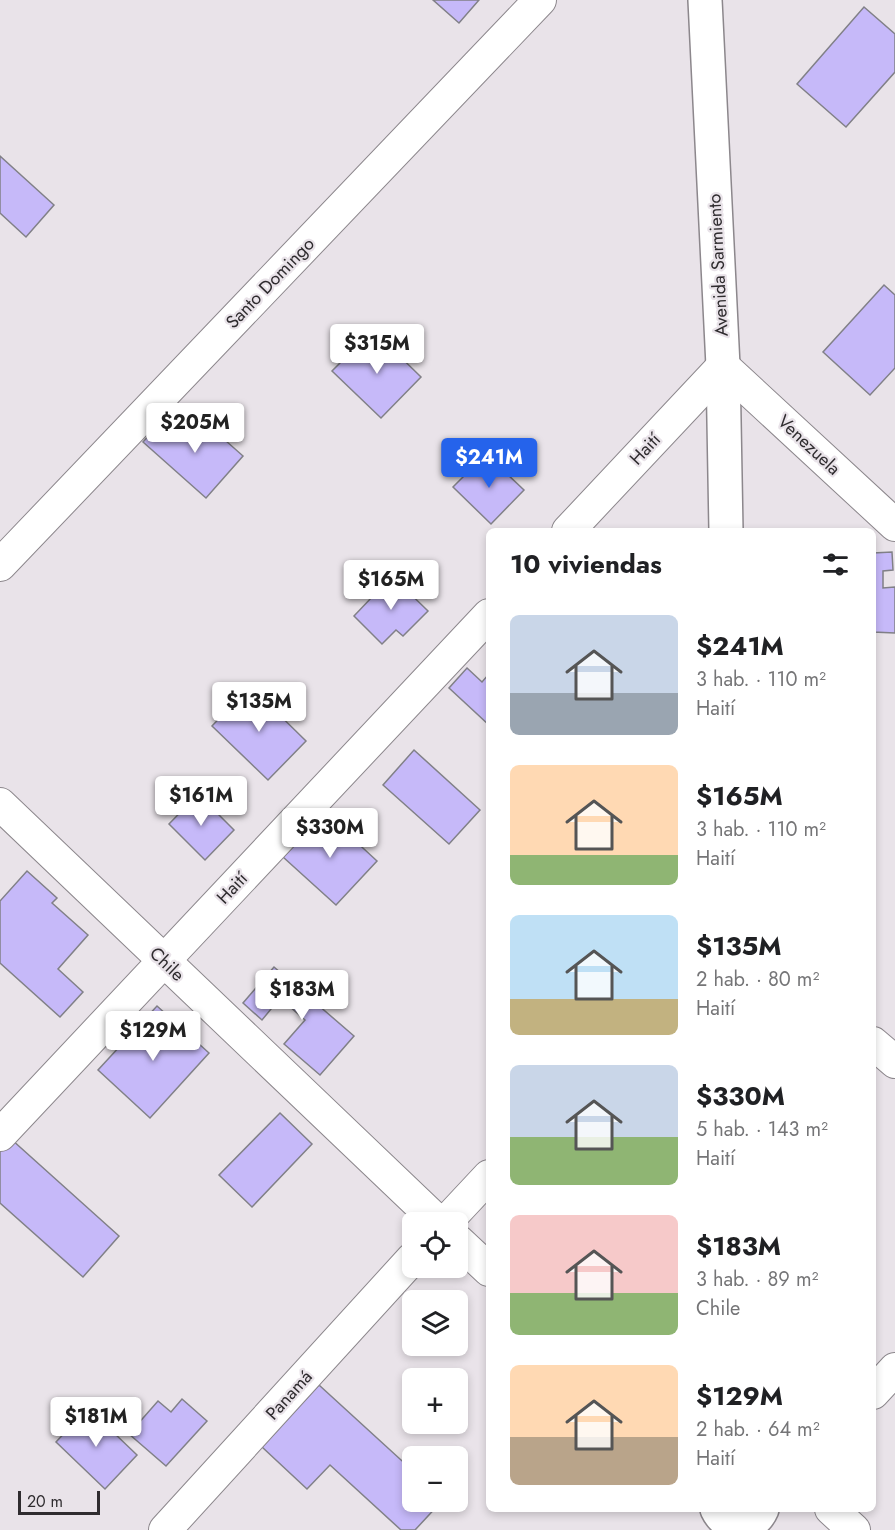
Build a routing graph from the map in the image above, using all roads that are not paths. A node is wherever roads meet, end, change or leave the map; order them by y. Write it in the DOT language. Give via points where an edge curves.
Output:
graph roads {
  1 [pos="540,0"];
  2 [pos="705,0"];
  3 [pos="723,366"];
  4 [pos="895,525"];
  5 [pos="571,528"];
  6 [pos="726,528"];
  7 [pos="0,565"];
  8 [pos="486,618"];
  9 [pos="0,804"];
  10 [pos="163,961"];
  11 [pos="876,1046"];
  12 [pos="895,1062"];
  13 [pos="0,1135"];
  14 [pos="486,1179"];
  15 [pos="427,1212"];
  16 [pos="455,1212"];
  17 [pos="468,1250"];
  18 [pos="486,1267"];
  19 [pos="402,1270"];
  20 [pos="895,1369"];
  21 [pos="876,1390"];
  22 [pos="834,1512"];
  23 [pos="165,1530"];
  24 [pos="854,1530"];
  1 -- 7 [label="street, Santo Domingo"];
  2 -- 3 [label="main road, Avenida Sarmiento"];
  3 -- 4 [label="street, Venezuela"];
  3 -- 5 [label="street, Haití"];
  3 -- 6 [label="main road, Avenida Sarmiento"];
  8 -- 10 [label="street, Haití"];
  9 -- 10 [label="street, Chile"];
  10 -- 13 [label="street, Haití"];
  10 -- 15 [label="street, Chile"];
  11 -- 12 [label="street"];
  14 -- 16 [label="street"];
  17 -- 18 [label="street"];
  19 -- 23 [label="street, Panamá"];
  20 -- 21 [label="street"];
  22 -- 24 [label="street"];
}
